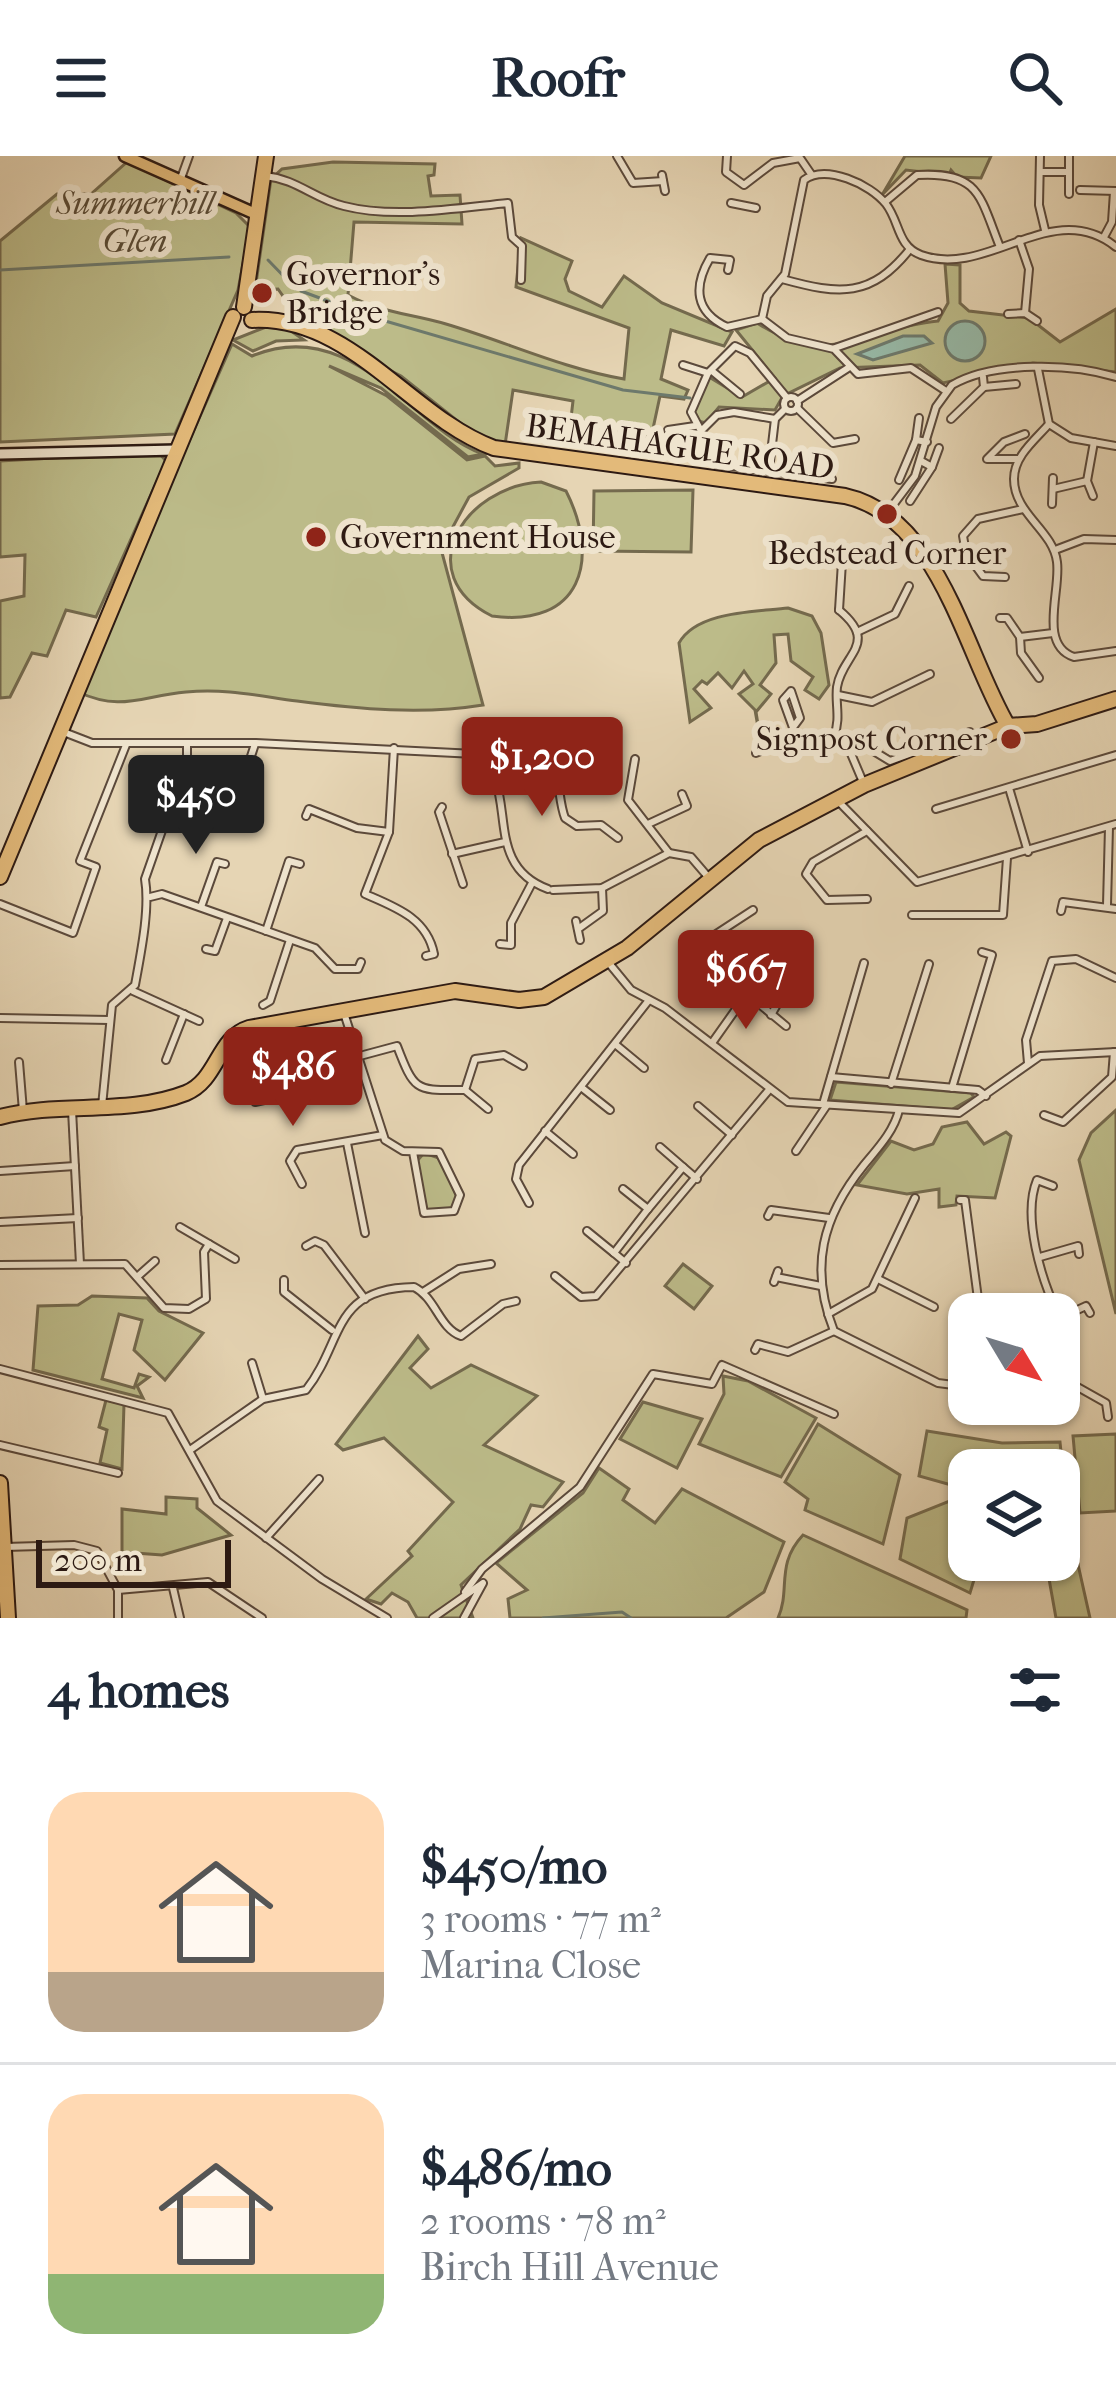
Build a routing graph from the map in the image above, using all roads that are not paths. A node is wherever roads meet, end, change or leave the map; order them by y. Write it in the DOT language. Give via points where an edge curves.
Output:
graph roads {
  1 [pos="125,156"];
  2 [pos="189,156"];
  3 [pos="266,156"];
  4 [pos="617,156"];
  5 [pos="1040,156"];
  6 [pos="1069,156"];
  7 [pos="730,157"];
  8 [pos="800,157"];
  9 [pos="1040,172"];
  10 [pos="1068,172"];
  11 [pos="811,174"];
  12 [pos="265,176"];
  13 [pos="180,182"];
  14 [pos="744,185"];
  15 [pos="665,191"];
  16 [pos="1115,191"];
  17 [pos="1084,192"];
  18 [pos="1069,194"];
  19 [pos="885,202"];
  20 [pos="731,203"];
  21 [pos="742,205"];
  22 [pos="756,208"];
  23 [pos="258,214"];
  24 [pos="1046,230"];
  25 [pos="1104,237"];
  26 [pos="1019,240"];
  27 [pos="1000,247"];
  28 [pos="1116,247"];
  29 [pos="910,249"];
  30 [pos="734,250"];
  31 [pos="730,260"];
  32 [pos="728,270"];
  33 [pos="782,279"];
  34 [pos="521,280"];
  35 [pos="938,312"];
  36 [pos="1025,313"];
  37 [pos="1008,314"];
  38 [pos="243,318"];
  39 [pos="762,319"];
  40 [pos="1037,321"];
  41 [pos="834,349"];
  42 [pos="683,365"];
  43 [pos="848,368"];
  44 [pos="1038,369"];
  45 [pos="710,372"];
  46 [pos="982,375"];
  47 [pos="1116,377"];
  48 [pos="1016,384"];
  49 [pos="984,387"];
  50 [pos="946,391"];
  51 [pos="740,394"];
  52 [pos="787,398"];
  53 [pos="797,404"];
  54 [pos="785,409"];
  55 [pos="920,418"];
  56 [pos="775,419"];
  57 [pos="952,419"];
  58 [pos="1049,424"];
  59 [pos="694,426"];
  60 [pos="668,430"];
  61 [pos="1025,434"];
  62 [pos="855,439"];
  63 [pos="916,440"];
  64 [pos="926,442"];
  65 [pos="1004,442"];
  66 [pos="1094,442"];
  67 [pos="1116,446"];
  68 [pos="938,448"];
  69 [pos="177,449"];
  70 [pos="0,454"];
  71 [pos="1018,458"];
  72 [pos="1008,460"];
  73 [pos="922,461"];
  74 [pos="719,466"];
  75 [pos="932,467"];
  76 [pos="769,470"];
  77 [pos="1053,478"];
  78 [pos="828,480"];
  79 [pos="899,480"];
  80 [pos="1087,481"];
  81 [pos="1053,489"];
  82 [pos="1093,496"];
  83 [pos="910,501"];
  84 [pos="1052,504"];
  85 [pos="1023,509"];
  86 [pos="886,514"];
  87 [pos="1116,540"];
  88 [pos="843,546"];
  89 [pos="1054,550"];
  90 [pos="1005,578"];
  91 [pos="909,586"];
  92 [pos="1005,618"];
  93 [pos="857,632"];
  94 [pos="1053,633"];
  95 [pos="1020,637"];
  96 [pos="1116,651"];
  97 [pos="930,674"];
  98 [pos="1034,680"];
  99 [pos="838,695"];
  100 [pos="1116,699"];
  101 [pos="794,726"];
  102 [pos="1008,726"];
  103 [pos="58,729"];
  104 [pos="970,732"];
  105 [pos="796,736"];
  106 [pos="835,736"];
  107 [pos="187,743"];
  108 [pos="256,743"];
  109 [pos="126,745"];
  110 [pos="394,748"];
  111 [pos="849,749"];
  112 [pos="756,753"];
  113 [pos="1116,755"];
  114 [pos="635,759"];
  115 [pos="567,767"];
  116 [pos="555,768"];
  117 [pos="493,772"];
  118 [pos="864,785"];
  119 [pos="1009,788"];
  120 [pos="682,794"];
  121 [pos="837,800"];
  122 [pos="247,803"];
  123 [pos="442,807"];
  124 [pos="936,809"];
  125 [pos="306,816"];
  126 [pos="648,824"];
  127 [pos="1112,826"];
  128 [pos="867,831"];
  129 [pos="389,832"];
  130 [pos="618,838"];
  131 [pos="505,842"];
  132 [pos="1028,852"];
  133 [pos="670,853"];
  134 [pos="452,854"];
  135 [pos="1007,858"];
  136 [pos="217,862"];
  137 [pos="300,864"];
  138 [pos="0,877"];
  139 [pos="709,878"];
  140 [pos="532,883"];
  141 [pos="463,884"];
  142 [pos="602,889"];
  143 [pos="353,890"];
  144 [pos="364,894"];
  145 [pos="150,897"];
  146 [pos="867,898"];
  147 [pos="1063,902"];
  148 [pos="0,904"];
  149 [pos="1112,907"];
  150 [pos="201,908"];
  151 [pos="753,910"];
  152 [pos="913,915"];
  153 [pos="227,917"];
  154 [pos="266,931"];
  155 [pos="290,940"];
  156 [pos="580,940"];
  157 [pos="500,944"];
  158 [pos="511,945"];
  159 [pos="521,945"];
  160 [pos="214,951"];
  161 [pos="982,952"];
  162 [pos="426,956"];
  163 [pos="361,962"];
  164 [pos="608,962"];
  165 [pos="801,963"];
  166 [pos="864,963"];
  167 [pos="929,964"];
  168 [pos="1116,977"];
  169 [pos="132,989"];
  170 [pos="746,994"];
  171 [pos="649,1000"];
  172 [pos="263,1005"];
  173 [pos="343,1010"];
  174 [pos="184,1014"];
  175 [pos="771,1015"];
  176 [pos="0,1018"];
  177 [pos="109,1020"];
  178 [pos="199,1021"];
  179 [pos="278,1022"];
  180 [pos="786,1026"];
  181 [pos="410,1042"];
  182 [pos="712,1043"];
  183 [pos="615,1044"];
  184 [pos="397,1046"];
  185 [pos="1115,1052"];
  186 [pos="356,1057"];
  187 [pos="166,1060"];
  188 [pos="20,1062"];
  189 [pos="1028,1063"];
  190 [pos="360,1066"];
  191 [pos="523,1066"];
  192 [pos="644,1067"];
  193 [pos="342,1073"];
  194 [pos="831,1077"];
  195 [pos="891,1084"];
  196 [pos="580,1087"];
  197 [pos="952,1088"];
  198 [pos="465,1090"];
  199 [pos="768,1091"];
  200 [pos="986,1096"];
  201 [pos="256,1102"];
  202 [pos="825,1105"];
  203 [pos="698,1106"];
  204 [pos="72,1107"];
  205 [pos="102,1107"];
  206 [pos="488,1109"];
  207 [pos="610,1110"];
  208 [pos="899,1110"];
  209 [pos="23,1111"];
  210 [pos="1044,1115"];
  211 [pos="0,1117"];
  212 [pos="545,1131"];
  213 [pos="383,1135"];
  214 [pos="732,1136"];
  215 [pos="347,1143"];
  216 [pos="660,1147"];
  217 [pos="796,1151"];
  218 [pos="412,1152"];
  219 [pos="573,1154"];
  220 [pos="75,1166"];
  221 [pos="682,1167"];
  222 [pos="0,1171"];
  223 [pos="697,1179"];
  224 [pos="302,1184"];
  225 [pos="1053,1186"];
  226 [pos="623,1189"];
  227 [pos="966,1200"];
  228 [pos="529,1203"];
  229 [pos="915,1205"];
  230 [pos="648,1210"];
  231 [pos="771,1210"];
  232 [pos="78,1218"];
  233 [pos="829,1218"];
  234 [pos="0,1222"];
  235 [pos="180,1227"];
  236 [pos="361,1231"];
  237 [pos="587,1231"];
  238 [pos="208,1244"];
  239 [pos="306,1246"];
  240 [pos="1078,1247"];
  241 [pos="614,1252"];
  242 [pos="1040,1257"];
  243 [pos="235,1259"];
  244 [pos="155,1261"];
  245 [pos="626,1263"];
  246 [pos="80,1264"];
  247 [pos="491,1264"];
  248 [pos="0,1265"];
  249 [pos="555,1276"];
  250 [pos="776,1276"];
  251 [pos="137,1277"];
  252 [pos="284,1280"];
  253 [pos="878,1280"];
  254 [pos="820,1286"];
  255 [pos="423,1292"];
  256 [pos="977,1293"];
  257 [pos="1052,1293"];
  258 [pos="368,1298"];
  259 [pos="931,1302"];
  260 [pos="516,1306"];
  261 [pos="1086,1306"];
  262 [pos="1080,1308"];
  263 [pos="827,1315"];
  264 [pos="333,1331"];
  265 [pos="834,1331"];
  266 [pos="757,1344"];
  267 [pos="252,1363"];
  268 [pos="0,1369"];
  269 [pos="948,1384"];
  270 [pos="1080,1388"];
  271 [pos="263,1399"];
  272 [pos="834,1414"];
  273 [pos="1108,1417"];
  274 [pos="0,1445"];
  275 [pos="190,1450"];
  276 [pos="118,1473"];
  277 [pos="319,1479"];
  278 [pos="0,1483"];
  279 [pos="266,1538"];
  280 [pos="5,1547"];
  281 [pos="173,1588"];
  282 [pos="118,1590"];
  283 [pos="465,1592"];
  284 [pos="8,1618"];
  285 [pos="118,1618"];
  286 [pos="180,1618"];
  287 [pos="262,1618"];
  288 [pos="387,1618"];
  289 [pos="433,1618"];
  290 [pos="464,1618"];
  1 -- 13 [label="main road"];
  2 -- 13 [label="street"];
  3 -- 12 [label="highway"];
  4 -- 15 [label="street" via="633,183 663,178"];
  5 -- 9 [label="street"];
  6 -- 10 [label="street"];
  7 -- 14 [label="street" via="726,172"];
  8 -- 11 [label="street"];
  8 -- 14 [label="street" via="772,163"];
  9 -- 10 [label="street"];
  9 -- 24 [label="street"];
  10 -- 18 [label="street"];
  11 -- 19 [label="street" via="831,173"];
  11 -- 33 [label="street" via="799,189"];
  12 -- 23 [label="highway"];
  12 -- 34 [label="street" via="299,182 348,208 508,203 512,237 522,246"];
  13 -- 23 [label="main road"];
  14 -- 21 [label="street"];
  16 -- 17 [label="street"];
  16 -- 25 [label="street"];
  19 -- 27 [label="street" via="920,174 969,182"];
  19 -- 29 [label="street"];
  20 -- 21 [label="street"];
  21 -- 22 [label="street"];
  23 -- 38 [label="highway"];
  24 -- 25 [label="street"];
  24 -- 26 [label="street"];
  25 -- 28 [label="street"];
  26 -- 27 [label="street"];
  26 -- 36 [label="street" via="1029,269"];
  27 -- 29 [label="street" via="962,260"];
  29 -- 33 [label="street" via="886,278 860,290"];
  30 -- 31 [label="street"];
  31 -- 32 [label="street"];
  31 -- 39 [label="street" via="706,264 703,312 727,327"];
  33 -- 39 [label="street"];
  35 -- 41 [label="street"];
  36 -- 37 [label="street"];
  36 -- 40 [label="street"];
  38 -- 69 [label="highway"];
  38 -- 86 [label="highway, BEMAHAGUE ROAD" via="285,323 363,358 461,433 494,448 845,496"];
  39 -- 41 [label="street" via="787,338"];
  41 -- 43 [label="street"];
  42 -- 45 [label="street"];
  43 -- 50 [label="street" via="872,376 920,370"];
  43 -- 53 [label="street"];
  44 -- 46 [label="street"];
  44 -- 47 [label="street"];
  44 -- 58 [label="street"];
  45 -- 51 [label="street"];
  45 -- 52 [label="street" via="730,347 742,346"];
  45 -- 59 [label="street" via="694,400"];
  46 -- 49 [label="street"];
  46 -- 50 [label="street"];
  48 -- 49 [label="street"];
  49 -- 57 [label="street"];
  50 -- 64 [label="street"];
  52 -- 53 [label="street"];
  52 -- 54 [label="street"];
  53 -- 54 [label="street"];
  53 -- 62 [label="street" via="833,443"];
  54 -- 56 [label="street"];
  55 -- 63 [label="street"];
  56 -- 59 [label="street" via="734,412 717,416 706,431"];
  56 -- 76 [label="street"];
  58 -- 66 [label="street"];
  58 -- 71 [label="street"];
  59 -- 60 [label="street"];
  61 -- 65 [label="street"];
  63 -- 64 [label="street"];
  63 -- 79 [label="street"];
  64 -- 73 [label="street"];
  65 -- 72 [label="street"];
  65 -- 72 [label="street" via="987,459"];
  66 -- 67 [label="street"];
  66 -- 80 [label="street"];
  68 -- 75 [label="street"];
  69 -- 70 [label="main road"];
  69 -- 103 [label="highway"];
  71 -- 72 [label="street"];
  71 -- 85 [label="street" via="1014,484"];
  73 -- 75 [label="street"];
  73 -- 86 [label="street"];
  74 -- 76 [label="street"];
  75 -- 83 [label="street"];
  76 -- 78 [label="street"];
  77 -- 81 [label="street"];
  80 -- 81 [label="street"];
  80 -- 82 [label="street"];
  81 -- 84 [label="street"];
  85 -- 89 [label="street"];
  85 -- 90 [label="street" via="978,519 963,536 983,576"];
  86 -- 102 [label="highway" via="935,577"];
  87 -- 89 [label="street" via="1084,539"];
  88 -- 93 [label="street" via="837,611"];
  89 -- 94 [label="street"];
  91 -- 93 [label="street" via="895,614"];
  92 -- 95 [label="street"];
  93 -- 99 [label="street"];
  94 -- 95 [label="street"];
  94 -- 96 [label="street" via="1074,657"];
  95 -- 98 [label="street"];
  97 -- 99 [label="street" via="872,702"];
  99 -- 106 [label="street"];
  100 -- 102 [label="highway"];
  101 -- 101 [label="street" via="783,700 791,691 800,718"];
  101 -- 105 [label="street"];
  102 -- 118 [label="highway"];
  103 -- 109 [label="street"];
  103 -- 138 [label="highway"];
  104 -- 111 [label="street" via="890,761 862,744"];
  105 -- 106 [label="street"];
  105 -- 112 [label="street"];
  106 -- 111 [label="street"];
  107 -- 108 [label="street"];
  107 -- 109 [label="street"];
  107 -- 145 [label="street" via="150,857"];
  108 -- 110 [label="street"];
  108 -- 122 [label="street" via="235,798"];
  109 -- 148 [label="street" via="80,861 96,867 73,933"];
  110 -- 117 [label="street" via="475,754"];
  110 -- 129 [label="street"];
  111 -- 118 [label="street"];
  113 -- 119 [label="street"];
  114 -- 126 [label="street" via="628,800"];
  115 -- 116 [label="street"];
  116 -- 117 [label="street" via="537,752"];
  116 -- 130 [label="street" via="570,824 602,825"];
  117 -- 131 [label="street"];
  118 -- 121 [label="highway"];
  119 -- 124 [label="street"];
  119 -- 132 [label="street"];
  120 -- 126 [label="street" via="687,806"];
  121 -- 128 [label="street"];
  121 -- 139 [label="highway" via="759,840"];
  123 -- 134 [label="street"];
  125 -- 129 [label="street" via="309,809"];
  126 -- 133 [label="street"];
  127 -- 132 [label="street"];
  127 -- 149 [label="street"];
  128 -- 135 [label="street" via="917,882"];
  128 -- 146 [label="street" via="806,874 827,900"];
  129 -- 144 [label="street"];
  131 -- 134 [label="street"];
  131 -- 140 [label="street"];
  132 -- 135 [label="street"];
  133 -- 139 [label="street" via="691,857"];
  133 -- 142 [label="street"];
  134 -- 141 [label="street"];
  135 -- 152 [label="street" via="1003,915"];
  136 -- 150 [label="street"];
  137 -- 154 [label="street" via="286,859"];
  139 -- 164 [label="highway"];
  140 -- 142 [label="street"];
  140 -- 158 [label="street" via="511,923"];
  142 -- 156 [label="street" via="600,916 577,925"];
  143 -- 144 [label="street"];
  144 -- 162 [label="street" via="410,914 431,941 434,954"];
  145 -- 150 [label="street"];
  145 -- 169 [label="street"];
  147 -- 149 [label="street"];
  150 -- 153 [label="street"];
  151 -- 170 [label="street" via="700,951"];
  153 -- 154 [label="street"];
  153 -- 160 [label="street"];
  154 -- 155 [label="street"];
  155 -- 163 [label="street" via="319,950 335,969"];
  155 -- 172 [label="street"];
  157 -- 158 [label="street"];
  158 -- 159 [label="street"];
  161 -- 197 [label="street" via="996,956"];
  164 -- 171 [label="street"];
  164 -- 173 [label="highway" via="533,1000 454,991"];
  165 -- 175 [label="street"];
  166 -- 194 [label="street"];
  167 -- 195 [label="street"];
  168 -- 189 [label="street" via="1076,959 1052,961 1026,1040"];
  169 -- 174 [label="street"];
  169 -- 177 [label="street" via="114,1001"];
  170 -- 175 [label="street"];
  170 -- 182 [label="street"];
  171 -- 182 [label="street"];
  171 -- 183 [label="street"];
  173 -- 179 [label="highway"];
  173 -- 186 [label="street"];
  174 -- 178 [label="street"];
  174 -- 187 [label="street"];
  175 -- 180 [label="street"];
  176 -- 177 [label="street"];
  177 -- 205 [label="street"];
  179 -- 201 [label="street" via="296,1093"];
  179 -- 205 [label="highway" via="238,1031 190,1091"];
  181 -- 184 [label="street"];
  182 -- 199 [label="street"];
  183 -- 192 [label="street"];
  183 -- 196 [label="street"];
  184 -- 186 [label="street"];
  184 -- 198 [label="street" via="416,1088"];
  185 -- 189 [label="street"];
  185 -- 210 [label="street" via="1112,1077 1067,1123"];
  186 -- 190 [label="street"];
  188 -- 209 [label="street"];
  189 -- 200 [label="street"];
  190 -- 193 [label="street"];
  190 -- 213 [label="street"];
  191 -- 198 [label="street" via="503,1055 475,1059"];
  194 -- 195 [label="street"];
  194 -- 202 [label="street"];
  195 -- 197 [label="street"];
  196 -- 207 [label="street"];
  196 -- 212 [label="street"];
  197 -- 200 [label="street"];
  198 -- 206 [label="street"];
  199 -- 202 [label="street"];
  199 -- 214 [label="street"];
  200 -- 208 [label="street" via="959,1112"];
  202 -- 208 [label="street"];
  202 -- 217 [label="street"];
  203 -- 214 [label="street"];
  204 -- 205 [label="highway"];
  204 -- 209 [label="highway"];
  204 -- 220 [label="street"];
  208 -- 233 [label="street"];
  209 -- 211 [label="highway"];
  212 -- 219 [label="street"];
  212 -- 228 [label="street" via="515,1172"];
  213 -- 215 [label="street"];
  213 -- 218 [label="street" via="395,1149"];
  214 -- 223 [label="street"];
  215 -- 224 [label="street" via="291,1155"];
  215 -- 236 [label="street"];
  216 -- 221 [label="street"];
  218 -- 218 [label="street" via="445,1159 461,1200 454,1210 424,1214"];
  220 -- 222 [label="street"];
  220 -- 232 [label="street"];
  221 -- 223 [label="street"];
  221 -- 230 [label="street"];
  223 -- 245 [label="street"];
  225 -- 242 [label="street" via="1033,1178"];
  226 -- 230 [label="street"];
  227 -- 256 [label="street"];
  229 -- 253 [label="street"];
  230 -- 241 [label="street"];
  231 -- 233 [label="street"];
  232 -- 234 [label="street"];
  232 -- 246 [label="street"];
  233 -- 254 [label="street"];
  235 -- 238 [label="street"];
  237 -- 241 [label="street"];
  238 -- 243 [label="street"];
  238 -- 251 [label="street" via="200,1306 164,1308"];
  239 -- 258 [label="street" via="324,1245"];
  240 -- 242 [label="street"];
  241 -- 245 [label="street"];
  242 -- 257 [label="street"];
  244 -- 251 [label="street"];
  245 -- 249 [label="street" via="590,1300"];
  246 -- 248 [label="street"];
  246 -- 251 [label="street" via="125,1264"];
  247 -- 255 [label="street" via="466,1267"];
  250 -- 254 [label="street"];
  252 -- 264 [label="street" via="284,1292"];
  253 -- 259 [label="street"];
  253 -- 263 [label="street"];
  254 -- 263 [label="street"];
  255 -- 258 [label="street" via="406,1287"];
  255 -- 260 [label="street" via="458,1336 503,1304"];
  258 -- 264 [label="street"];
  261 -- 262 [label="street"];
  263 -- 265 [label="street"];
  264 -- 271 [label="street" via="306,1390"];
  265 -- 266 [label="street" via="785,1353"];
  265 -- 269 [label="street"];
  267 -- 271 [label="street"];
  268 -- 275 [label="street" via="162,1410"];
  270 -- 273 [label="street" via="1109,1400"];
  271 -- 275 [label="street"];
  272 -- 283 [label="street" via="722,1366 712,1384 653,1374 580,1487 482,1568"];
  274 -- 276 [label="street"];
  275 -- 279 [label="street" via="218,1501"];
  277 -- 279 [label="street"];
  278 -- 280 [label="highway"];
  279 -- 288 [label="street"];
  280 -- 282 [label="street" via="87,1547"];
  280 -- 284 [label="highway"];
  281 -- 282 [label="street"];
  281 -- 286 [label="street"];
  281 -- 287 [label="street" via="214,1583"];
  282 -- 285 [label="street"];
  283 -- 289 [label="street"];
  283 -- 290 [label="street" via="484,1585"];
}
